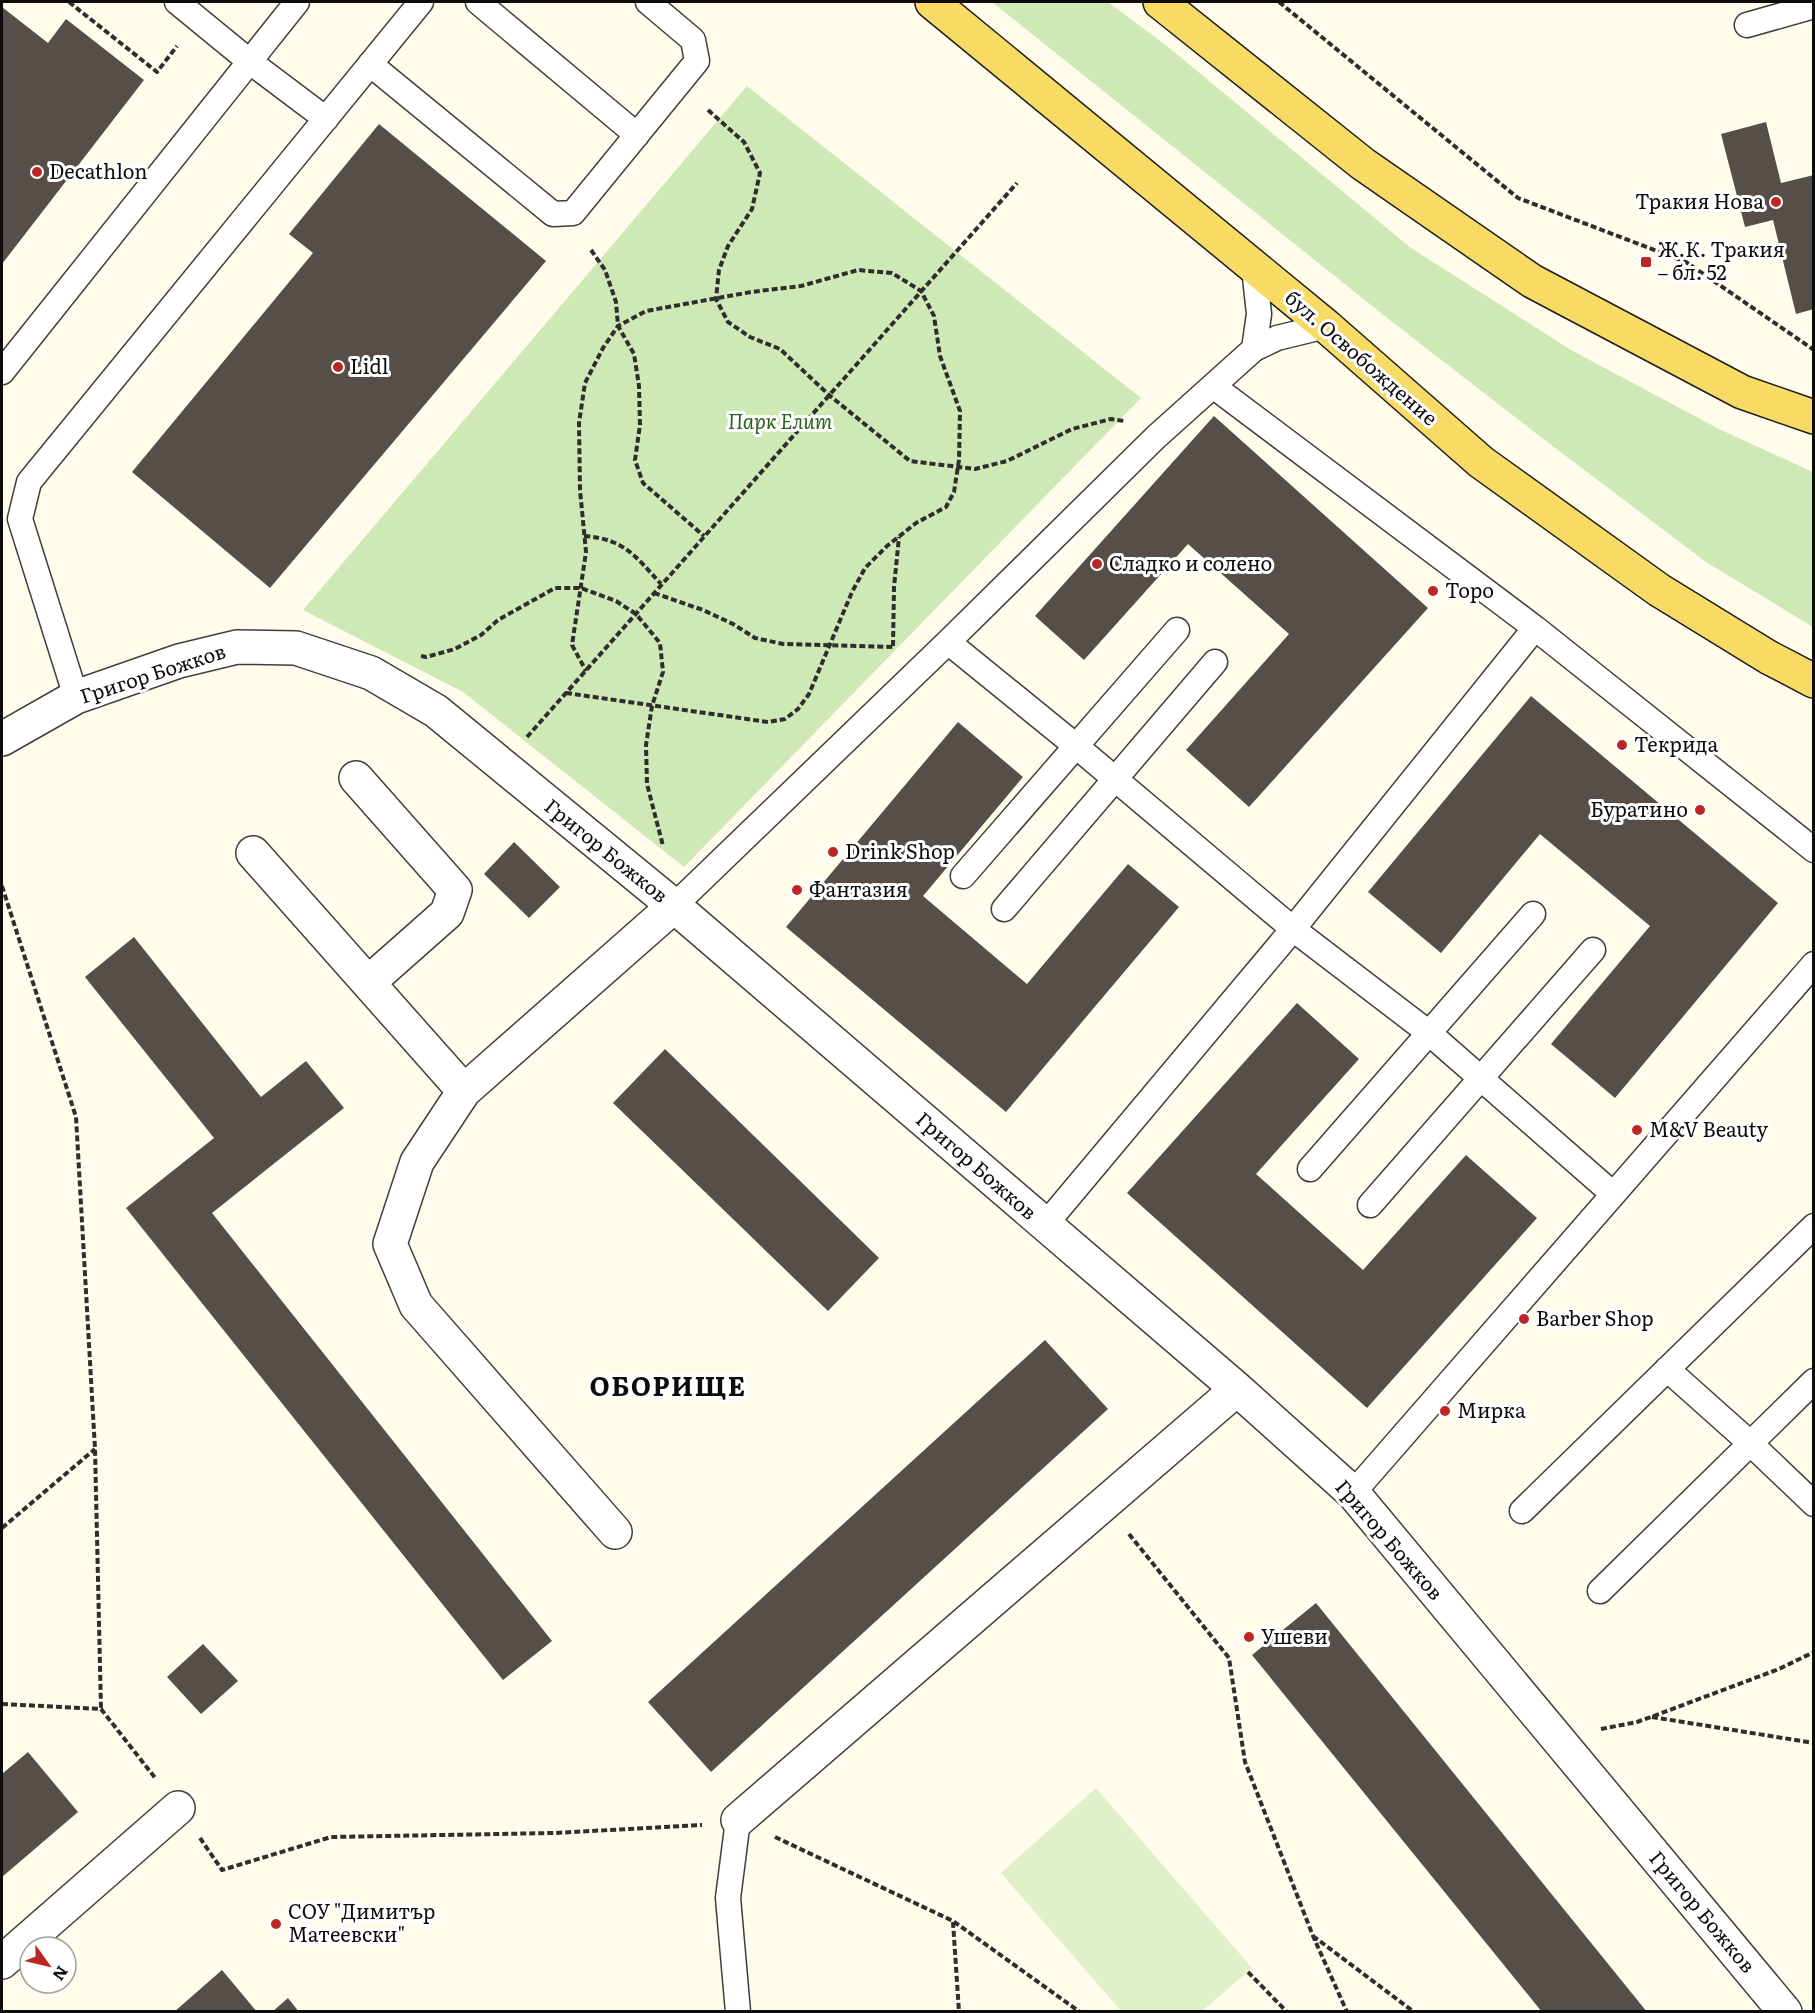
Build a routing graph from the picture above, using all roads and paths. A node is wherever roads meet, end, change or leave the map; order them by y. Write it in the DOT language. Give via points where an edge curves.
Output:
graph roads {
  1 [pos="69,2"];
  2 [pos="177,2"];
  3 [pos="297,2"];
  4 [pos="421,2"];
  5 [pos="477,2"];
  6 [pos="648,2"];
  7 [pos="932,2"];
  8 [pos="1160,2"];
  9 [pos="1280,2"];
  10 [pos="1814,6"];
  11 [pos="198,19"];
  12 [pos="1747,25"];
  13 [pos="249,61"];
  14 [pos="370,64"];
  15 [pos="708,110"];
  16 [pos="326,119"];
  17 [pos="637,135"];
  18 [pos="1017,183"];
  19 [pos="591,250"];
  20 [pos="1254,268"];
  21 [pos="921,291"];
  22 [pos="716,298"];
  23 [pos="618,326"];
  24 [pos="1326,326"];
  25 [pos="1254,349"];
  26 [pos="1814,350"];
  27 [pos="2,372"];
  28 [pos="1213,386"];
  29 [pos="829,394"];
  30 [pos="1813,417"];
  31 [pos="1156,437"];
  32 [pos="958,466"];
  33 [pos="584,536"];
  34 [pos="704,536"];
  35 [pos="899,537"];
  36 [pos="662,584"];
  37 [pos="581,588"];
  38 [pos="654,593"];
  39 [pos="636,614"];
  40 [pos="1535,628"];
  41 [pos="1177,630"];
  42 [pos="948,642"];
  43 [pos="829,646"];
  44 [pos="893,646"];
  45 [pos="1215,662"];
  46 [pos="924,665"];
  47 [pos="586,671"];
  48 [pos="368,672"];
  49 [pos="1814,681"];
  50 [pos="566,693"];
  51 [pos="76,697"];
  52 [pos="652,706"];
  53 [pos="2,739"];
  54 [pos="1076,746"];
  55 [pos="502,765"];
  56 [pos="356,778"];
  57 [pos="1115,779"];
  58 [pos="1814,850"];
  59 [pos="254,853"];
  60 [pos="963,876"];
  61 [pos="2,886"];
  62 [pos="674,906"];
  63 [pos="1004,909"];
  64 [pos="1533,914"];
  65 [pos="1293,929"];
  66 [pos="1593,950"];
  67 [pos="1814,964"];
  68 [pos="369,982"];
  69 [pos="1429,1033"];
  70 [pos="1481,1078"];
  71 [pos="464,1091"];
  72 [pos="1310,1169"];
  73 [pos="1613,1194"];
  74 [pos="1370,1205"];
  75 [pos="1045,1225"];
  76 [pos="1814,1226"];
  77 [pos="1667,1369"];
  78 [pos="1814,1381"];
  79 [pos="1237,1389"];
  80 [pos="1750,1443"];
  81 [pos="95,1449"];
  82 [pos="1353,1494"];
  83 [pos="1104,1503"];
  84 [pos="1814,1504"];
  85 [pos="1522,1511"];
  86 [pos="2,1528"];
  87 [pos="615,1532"];
  88 [pos="1600,1591"];
  89 [pos="1814,1652"];
  90 [pos="2,1704"];
  91 [pos="101,1709"];
  92 [pos="1651,1717"];
  93 [pos="1556,1738"];
  94 [pos="1814,1743"];
  95 [pos="178,1808"];
  96 [pos="738,1820"];
  97 [pos="953,1921"];
  98 [pos="1312,1936"];
  99 [pos="2,1962"];
  100 [pos="1248,1972"];
  101 [pos="738,2012"];
  102 [pos="959,2012"];
  103 [pos="1080,2012"];
  104 [pos="1287,2012"];
  105 [pos="1347,2012"];
  106 [pos="1414,2012"];
  107 [pos="1785,2012"];
  1 -- 11 [label="path" via="158,72"];
  2 -- 11 [label="lane"];
  3 -- 13 [label="lane"];
  4 -- 14 [label="lane"];
  5 -- 17 [label="lane"];
  6 -- 17 [label="lane" via="693,40 698,61"];
  7 -- 20 [label="main road, бул. Освобождение"];
  8 -- 30 [label="main road" via="1363,164 1532,281 1742,392"];
  9 -- 26 [label="path" via="1518,198 1686,262"];
  10 -- 12 [label="lane"];
  11 -- 13 [label="lane"];
  13 -- 16 [label="lane"];
  13 -- 27 [label="lane"];
  14 -- 16 [label="lane"];
  14 -- 17 [label="lane" via="554,214 573,213"];
  15 -- 22 [label="path" via="744,141 760,173 752,209 728,246 719,270"];
  16 -- 51 [label="lane" via="29,482 20,519"];
  18 -- 21 [label="path"];
  19 -- 23 [label="path" via="605,270 616,302"];
  20 -- 24 [label="main road, бул. Освобождение"];
  20 -- 25 [label="lane" via="1259,314"];
  21 -- 22 [label="path" via="892,273 858,270 801,286"];
  21 -- 29 [label="path"];
  21 -- 32 [label="path" via="934,315 940,356 960,411"];
  22 -- 23 [label="path" via="645,311"];
  22 -- 29 [label="path" via="728,322 750,337 780,349"];
  23 -- 33 [label="path" via="585,383 579,423"];
  23 -- 34 [label="path" via="634,354 639,425 635,460 643,483"];
  24 -- 25 [label="lane" via="1276,338"];
  24 -- 49 [label="main road, бул. Освобождение" via="1481,462 1659,590"];
  25 -- 28 [label="lane"];
  28 -- 31 [label="lane"];
  28 -- 40 [label="lane"];
  29 -- 32 [label="path" via="910,461"];
  29 -- 34 [label="path"];
  31 -- 32 [label="path" via="1141,425 1111,418 1072,429 1007,461 975,469"];
  31 -- 42 [label="lane"];
  32 -- 35 [label="path" via="954,492 946,507"];
  33 -- 36 [label="path" via="617,543"];
  33 -- 37 [label="path"];
  34 -- 36 [label="path"];
  35 -- 43 [label="path" via="865,568"];
  35 -- 44 [label="path"];
  36 -- 38 [label="path"];
  37 -- 39 [label="path" via="616,601"];
  37 -- 47 [label="path" via="572,645"];
  37 -- 48 [label="path" via="555,588 455,649 426,657 397,652"];
  38 -- 39 [label="path"];
  38 -- 43 [label="path" via="703,610 755,638 783,645"];
  39 -- 47 [label="path"];
  39 -- 52 [label="path" via="660,643 663,672"];
  40 -- 58 [label="lane"];
  40 -- 65 [label="lane"];
  41 -- 54 [label="lane"];
  42 -- 46 [label="lane"];
  42 -- 54 [label="lane"];
  43 -- 44 [label="path"];
  43 -- 52 [label="path" via="809,694 785,718 768,722"];
  44 -- 46 [label="path"];
  45 -- 57 [label="lane"];
  46 -- 62 [label="lane"];
  47 -- 50 [label="path"];
  48 -- 51 [label="street, Григор Божков" via="296,648 237,646 179,661"];
  48 -- 55 [label="street, Григор Божков" via="436,711"];
  50 -- 52 [label="path"];
  50 -- 55 [label="path"];
  51 -- 53 [label="street, Григор Божков"];
  52 -- 62 [label="path" via="646,745 647,784"];
  54 -- 57 [label="lane"];
  54 -- 60 [label="lane"];
  55 -- 62 [label="street, Григор Божков"];
  56 -- 68 [label="street" via="455,890 447,913"];
  57 -- 63 [label="lane"];
  57 -- 65 [label="lane"];
  59 -- 68 [label="street"];
  61 -- 81 [label="path" via="76,1117"];
  62 -- 71 [label="street"];
  62 -- 75 [label="street, Григор Божков"];
  64 -- 69 [label="lane"];
  65 -- 69 [label="lane"];
  65 -- 75 [label="lane"];
  66 -- 70 [label="lane"];
  67 -- 73 [label="lane"];
  68 -- 71 [label="street"];
  69 -- 70 [label="lane"];
  69 -- 72 [label="lane"];
  70 -- 73 [label="lane"];
  70 -- 74 [label="lane"];
  71 -- 87 [label="street" via="417,1162 390,1244 416,1305"];
  73 -- 82 [label="lane"];
  75 -- 79 [label="street, Григор Божков"];
  76 -- 77 [label="lane"];
  77 -- 80 [label="lane"];
  77 -- 85 [label="lane"];
  78 -- 80 [label="lane"];
  79 -- 82 [label="street, Григор Божков"];
  79 -- 83 [label="street"];
  80 -- 84 [label="lane"];
  80 -- 88 [label="lane"];
  81 -- 86 [label="path"];
  81 -- 91 [label="path"];
  82 -- 93 [label="street, Григор Божков"];
  83 -- 96 [label="street"];
  83 -- 98 [label="path" via="1229,1658 1245,1762"];
  89 -- 92 [label="path" via="1779,1670"];
  90 -- 91 [label="path"];
  91 -- 95 [label="path"];
  92 -- 93 [label="path"];
  92 -- 94 [label="path"];
  93 -- 107 [label="street, Григор Божков"];
  95 -- 96 [label="path" via="222,1870 332,1838 554,1833"];
  95 -- 99 [label="street"];
  96 -- 97 [label="path"];
  96 -- 101 [label="lane" via="728,1898"];
  97 -- 102 [label="path"];
  97 -- 103 [label="path"];
  98 -- 105 [label="path"];
  98 -- 106 [label="path"];
  100 -- 104 [label="path"];
}
